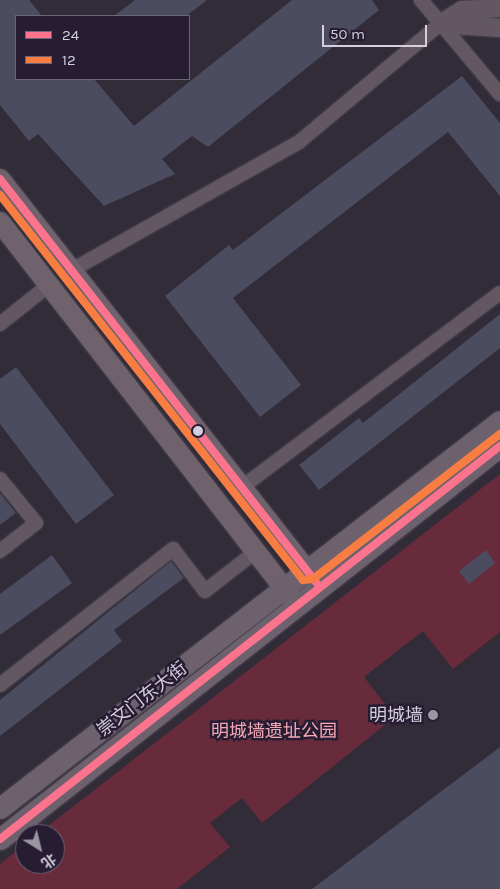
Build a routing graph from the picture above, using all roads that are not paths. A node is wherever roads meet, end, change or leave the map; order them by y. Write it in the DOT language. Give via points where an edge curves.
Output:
graph roads {
  1 [pos="421,0"];
  2 [pos="500,8"];
  3 [pos="440,24"];
  4 [pos="500,28"];
  5 [pos="500,94"];
  6 [pos="0,179"];
  7 [pos="0,222"];
  8 [pos="72,270"];
  9 [pos="50,285"];
  10 [pos="500,293"];
  11 [pos="0,324"];
  12 [pos="500,421"];
  13 [pos="500,446"];
  14 [pos="0,479"];
  15 [pos="242,488"];
  16 [pos="0,551"];
  17 [pos="254,553"];
  18 [pos="313,578"];
  19 [pos="290,597"];
  20 [pos="0,685"];
  21 [pos="0,808"];
  22 [pos="0,839"];
  1 -- 3 [label="street"];
  2 -- 3 [label="street" via="462,10"];
  3 -- 4 [label="street"];
  3 -- 5 [label="street"];
  3 -- 8 [label="street" via="299,142"];
  6 -- 8 [label="main road"];
  7 -- 9 [label="main road"];
  8 -- 15 [label="main road"];
  9 -- 11 [label="street"];
  9 -- 17 [label="main road"];
  10 -- 15 [label="street"];
  12 -- 18 [label="main road"];
  13 -- 18 [label="main road"];
  14 -- 16 [label="street" via="36,523"];
  15 -- 18 [label="main road"];
  17 -- 19 [label="main road"];
  17 -- 20 [label="street" via="205,591 173,549"];
  18 -- 19 [label="main road"];
  19 -- 21 [label="main road, 崇文门东大街"];
  19 -- 22 [label="main road, 崇文门东大街"];
}
